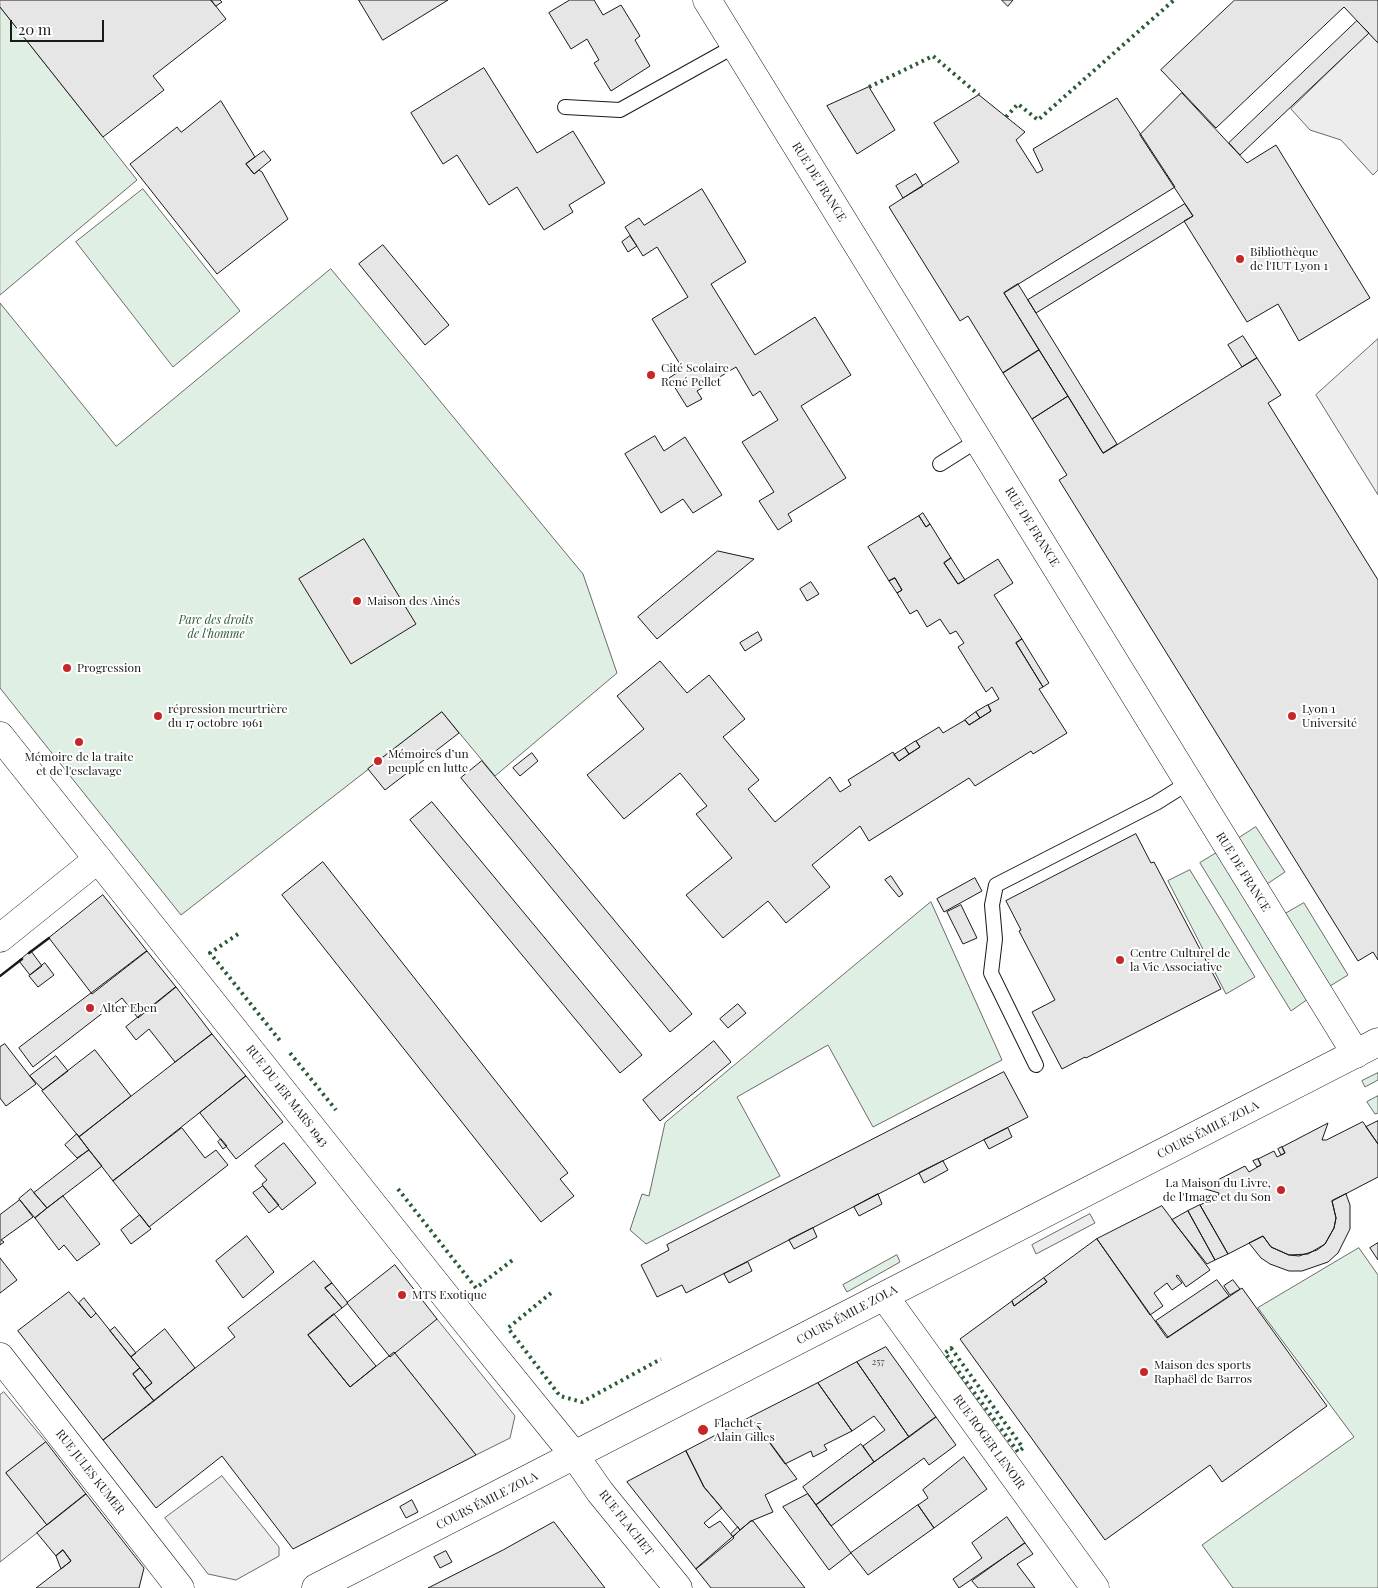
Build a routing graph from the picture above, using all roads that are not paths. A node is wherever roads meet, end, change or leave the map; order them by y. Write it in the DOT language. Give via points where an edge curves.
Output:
graph roads {
  1 [pos="708,0"];
  2 [pos="735,46"];
  3 [pos="565,107"];
  4 [pos="978,440"];
  5 [pos="940,464"];
  6 [pos="0,736"];
  7 [pos="1188,783"];
  8 [pos="98,859"];
  9 [pos="0,938"];
  10 [pos="1367,1048"];
  11 [pos="1036,1065"];
  12 [pos="884,1296"];
  13 [pos="0,1357"];
  14 [pos="575,1456"];
  15 [pos="180,1588"];
  16 [pos="316,1588"];
  17 [pos="678,1588"];
  18 [pos="1095,1588"];
  1 -- 2 [label="street, RUE DE FRANCE"];
  2 -- 3 [label="lane" via="620,110"];
  2 -- 4 [label="street, RUE DE FRANCE"];
  4 -- 5 [label="lane"];
  4 -- 7 [label="street, RUE DE FRANCE"];
  6 -- 8 [label="street, RUE DU 1ER MARS 1943"];
  7 -- 10 [label="street, RUE DE FRANCE"];
  7 -- 11 [label="lane" via="1156,803 996,885 992,905 995,939 991,973"];
  8 -- 9 [label="street"];
  8 -- 14 [label="street, RUE DU 1ER MARS 1943"];
  10 -- 12 [label="street, COURS ÉMILE ZOLA"];
  12 -- 14 [label="street, COURS ÉMILE ZOLA"];
  12 -- 18 [label="street, RUE ROGER LENOIR"];
  13 -- 15 [label="street, RUE JULES KUMER"];
  14 -- 16 [label="street, COURS ÉMILE ZOLA"];
  14 -- 17 [label="street, RUE FLACHET"];
}
